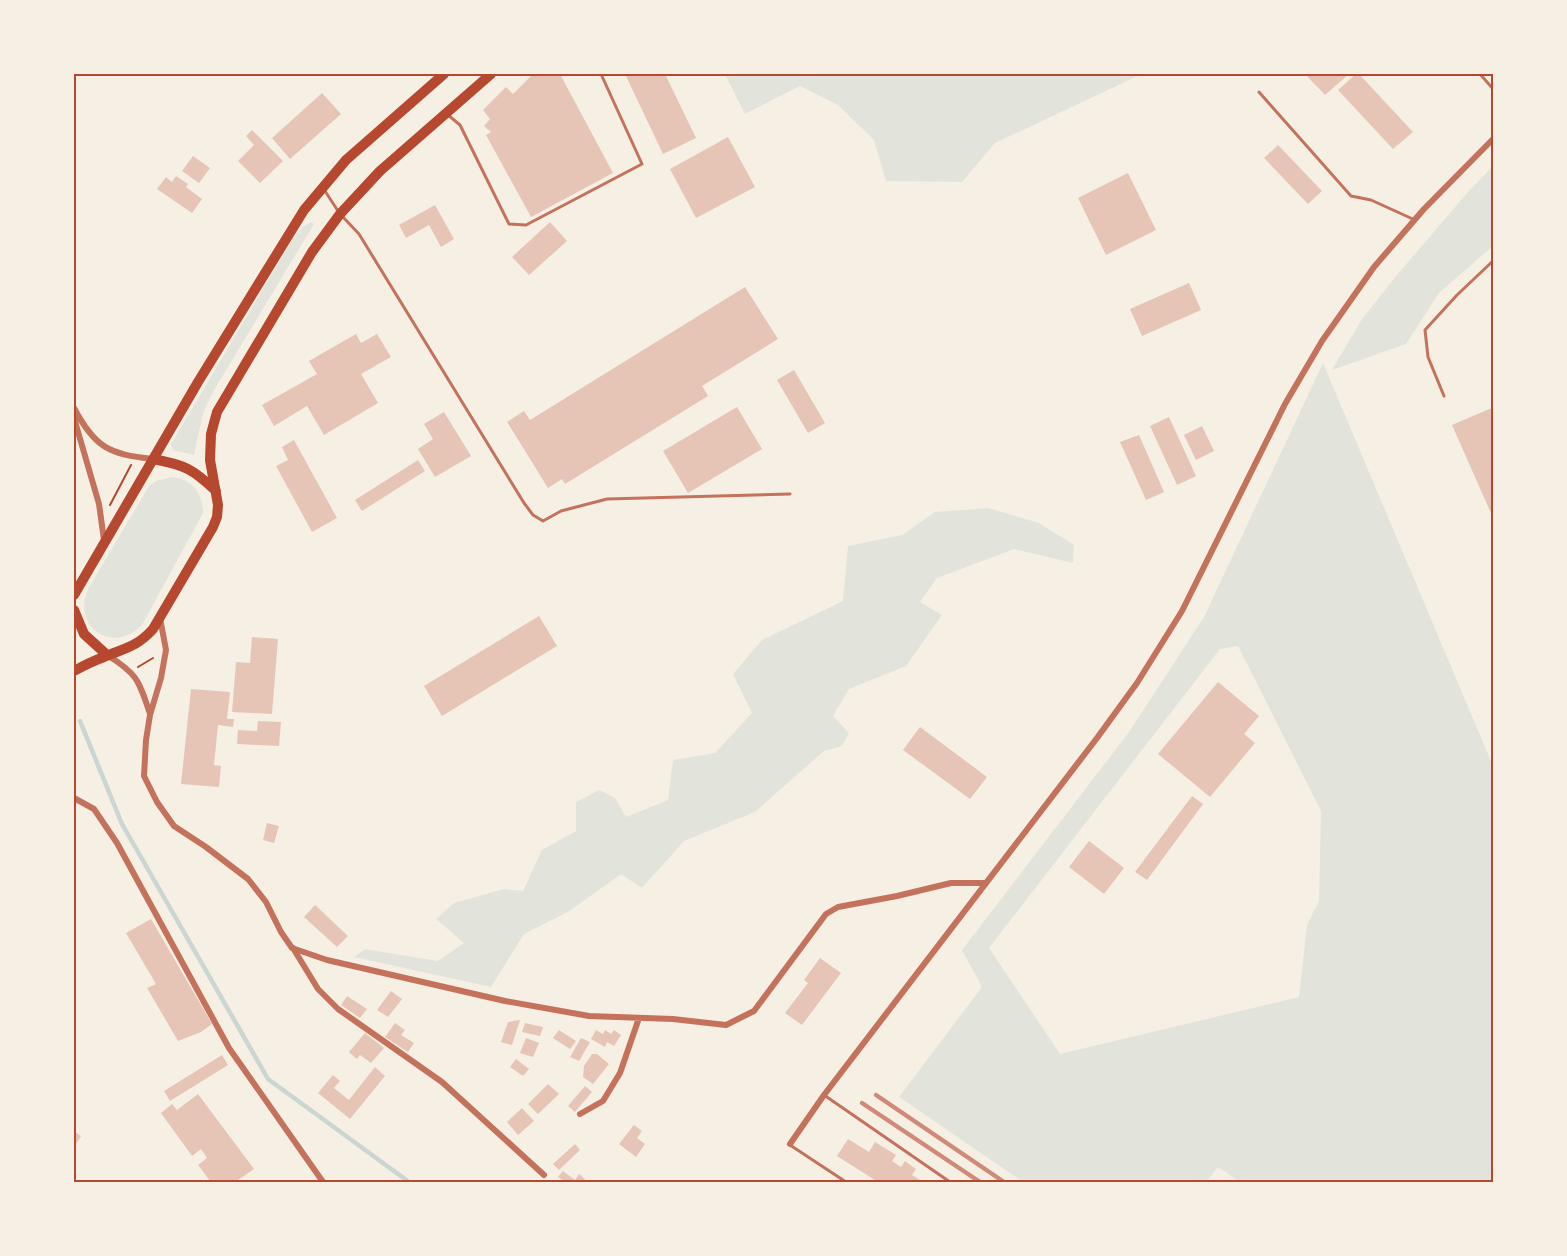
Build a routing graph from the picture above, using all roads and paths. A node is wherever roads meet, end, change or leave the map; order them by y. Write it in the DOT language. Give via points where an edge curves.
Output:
graph roads {
  1 [pos="444,74"];
  2 [pos="491,74"];
  3 [pos="602,74"];
  4 [pos="1480,74"];
  5 [pos="1494,90"];
  6 [pos="1259,92"];
  7 [pos="446,113"];
  8 [pos="1494,138"];
  9 [pos="322,187"];
  10 [pos="340,214"];
  11 [pos="1415,220"];
  12 [pos="1494,260"];
  13 [pos="1444,396"];
  14 [pos="74,408"];
  15 [pos="74,418"];
  16 [pos="135,457"];
  17 [pos="153,459"];
  18 [pos="216,492"];
  19 [pos="790,494"];
  20 [pos="102,519"];
  21 [pos="104,542"];
  22 [pos="74,595"];
  23 [pos="74,610"];
  24 [pos="160,616"];
  25 [pos="166,650"];
  26 [pos="107,655"];
  27 [pos="74,671"];
  28 [pos="131,671"];
  29 [pos="150,715"];
  30 [pos="74,798"];
  31 [pos="985,882"];
  32 [pos="292,948"];
  33 [pos="639,1018"];
  34 [pos="824,1095"];
  35 [pos="580,1114"];
  36 [pos="790,1144"];
  37 [pos="544,1174"];
  38 [pos="323,1182"];
  39 [pos="846,1182"];
  40 [pos="950,1182"];
  1 -- 9 [label="main road" via="346,160"];
  2 -- 7 [label="main road"];
  3 -- 7 [label="lane" via="642,164 526,225 509,224 460,124"];
  4 -- 5 [label="lane"];
  6 -- 11 [label="lane" via="1351,196 1371,200"];
  7 -- 10 [label="main road" via="380,171"];
  8 -- 11 [label="street"];
  9 -- 10 [label="lane"];
  9 -- 17 [label="main road" via="288,234"];
  10 -- 18 [label="main road" via="312,252 217,412 210,460"];
  10 -- 19 [label="lane" via="359,234 524,503 543,521 561,511 607,499"];
  11 -- 31 [label="street" via="1374,267 1322,341 1285,404 1182,610 1137,683"];
  12 -- 13 [label="lane" via="1425,330 1428,357"];
  14 -- 16 [label="street" via="95,440 122,456"];
  15 -- 20 [label="street"];
  16 -- 17 [label="street"];
  16 -- 20 [label="path"];
  17 -- 18 [label="main road" via="192,470"];
  17 -- 21 [label="main road"];
  18 -- 24 [label="main road" via="218,505 213,527"];
  20 -- 21 [label="street"];
  21 -- 22 [label="main road"];
  23 -- 26 [label="main road" via="84,634"];
  24 -- 25 [label="street"];
  24 -- 26 [label="main road" via="143,640"];
  25 -- 28 [label="path"];
  25 -- 29 [label="street"];
  26 -- 27 [label="main road"];
  26 -- 28 [label="street"];
  28 -- 29 [label="street"];
  29 -- 32 [label="street" via="144,776 157,802 174,826 248,879"];
  30 -- 38 [label="street" via="94,809 117,843 229,1048"];
  31 -- 33 [label="street" via="951,883 838,907 826,915 754,1011 741,1020 726,1025"];
  31 -- 34 [label="street"];
  32 -- 33 [label="street" via="327,960 505,1001 589,1016"];
  32 -- 37 [label="street" via="318,989 338,1009 442,1082"];
  33 -- 35 [label="street" via="620,1074 603,1101"];
  34 -- 36 [label="street"];
  34 -- 40 [label="lane"];
  36 -- 39 [label="lane"];
}
